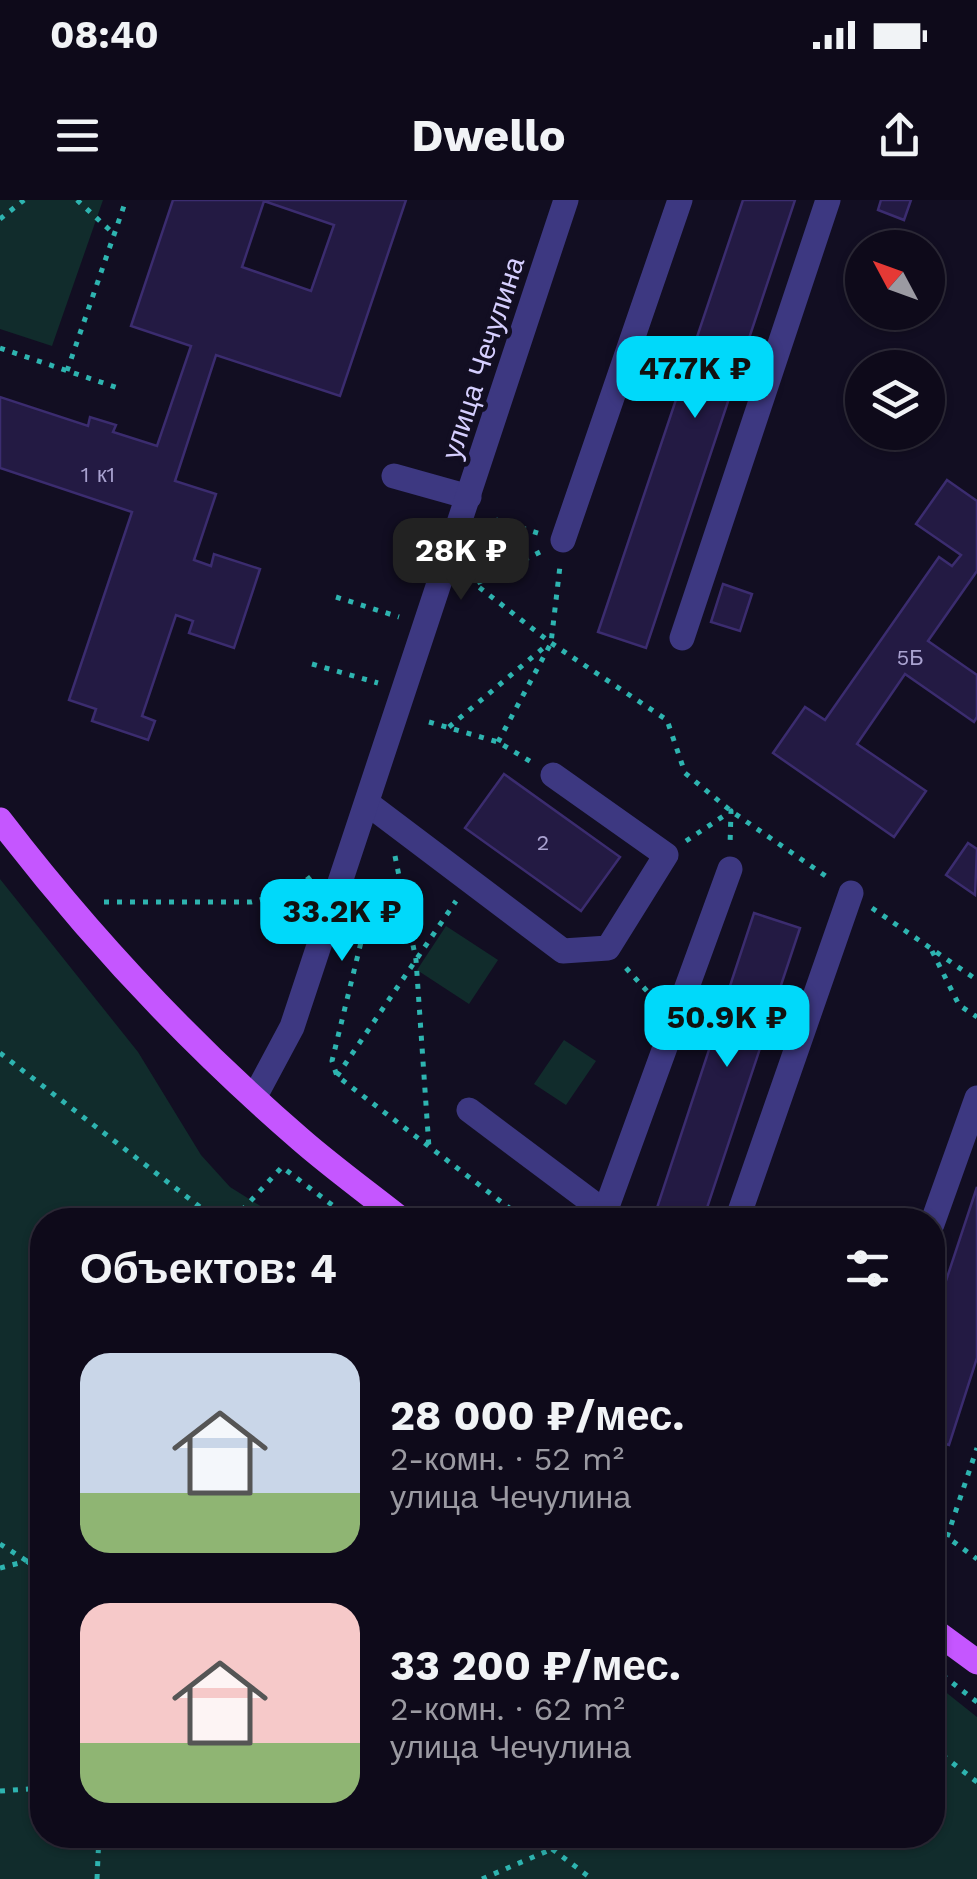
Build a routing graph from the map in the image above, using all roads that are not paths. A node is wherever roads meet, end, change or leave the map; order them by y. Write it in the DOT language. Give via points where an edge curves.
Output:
graph roads {
  1 [pos="566,200"];
  2 [pos="680,200"];
  3 [pos="828,200"];
  4 [pos="394,476"];
  5 [pos="469,497"];
  6 [pos="563,540"];
  7 [pos="682,638"];
  8 [pos="553,775"];
  9 [pos="367,803"];
  10 [pos="0,820"];
  11 [pos="730,869"];
  12 [pos="850,894"];
  13 [pos="254,1098"];
  14 [pos="977,1098"];
  15 [pos="469,1110"];
  16 [pos="387,1208"];
  17 [pos="592,1208"];
  18 [pos="605,1208"];
  19 [pos="741,1208"];
  20 [pos="938,1208"];
  21 [pos="945,1639"];
  22 [pos="977,1662"];
  1 -- 5 [label="street, улица Чечулина"];
  2 -- 6 [label="street"];
  3 -- 7 [label="street"];
  4 -- 5 [label="street"];
  5 -- 9 [label="street, улица Чечулина"];
  8 -- 9 [label="street" via="666,854 608,948 563,951"];
  9 -- 13 [label="street, улица Чечулина" via="292,1027"];
  10 -- 13 [label="main road" via="116,960"];
  11 -- 18 [label="street"];
  12 -- 19 [label="street"];
  13 -- 16 [label="main road"];
  14 -- 20 [label="street"];
  15 -- 17 [label="street"];
  21 -- 22 [label="main road"];
}
